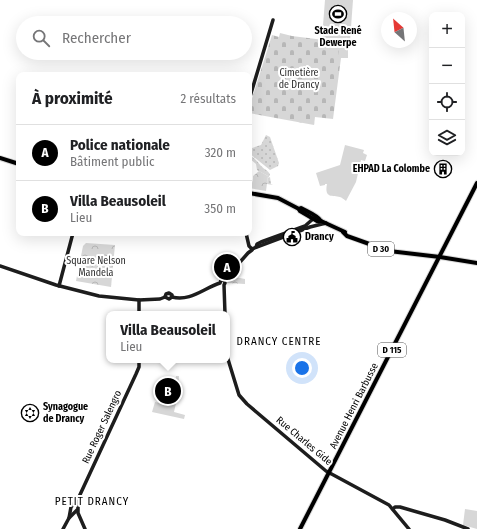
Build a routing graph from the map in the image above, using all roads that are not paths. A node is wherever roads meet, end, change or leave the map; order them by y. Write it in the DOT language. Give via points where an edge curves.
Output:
graph roads {
  1 [pos="273,20"];
  2 [pos="252,90"];
  3 [pos="0,158"];
  4 [pos="16,163"];
  5 [pos="477,183"];
  6 [pos="252,193"];
  7 [pos="309,214"];
  8 [pos="313,218"];
  9 [pos="322,221"];
  10 [pos="309,225"];
  11 [pos="72,236"];
  12 [pos="247,236"];
  13 [pos="253,249"];
  14 [pos="442,257"];
  15 [pos="477,262"];
  16 [pos="0,266"];
  17 [pos="222,284"];
  18 [pos="59,286"];
  19 [pos="139,300"];
  20 [pos="144,300"];
  21 [pos="139,306"];
  22 [pos="139,311"];
  23 [pos="225,311"];
  24 [pos="139,363"];
  25 [pos="229,363"];
  26 [pos="329,472"];
  27 [pos="76,504"];
  28 [pos="71,509"];
  29 [pos="393,509"];
  30 [pos="76,511"];
  31 [pos="70,517"];
  32 [pos="80,518"];
  33 [pos="64,529"];
  34 [pos="85,529"];
  35 [pos="300,529"];
  36 [pos="409,529"];
  37 [pos="468,529"];
  1 -- 2 [label="main road"];
  3 -- 4 [label="main road"];
  5 -- 14 [label="main road, Avenue Henri Barbusse / D 115"];
  6 -- 7 [label="main road, D 30" via="281,199"];
  7 -- 8 [label="main road, D 30"];
  7 -- 9 [label="main road, D 30"];
  7 -- 10 [label="main road"];
  8 -- 9 [label="main road, D 30"];
  8 -- 10 [label="main road"];
  9 -- 10 [label="main road"];
  9 -- 14 [label="main road, D 30" via="364,243 386,250"];
  10 -- 13 [label="main road"];
  11 -- 18 [label="main road"];
  12 -- 13 [label="main road" via="249,246"];
  13 -- 17 [label="main road" via="224,280 221,280"];
  14 -- 15 [label="main road, D 30"];
  14 -- 26 [label="main road, Avenue Henri Barbusse / D 115"];
  16 -- 18 [label="main road"];
  17 -- 20 [label="main road" via="190,297"];
  17 -- 23 [label="main road"];
  18 -- 19 [label="main road" via="99,296"];
  19 -- 20 [label="main road"];
  19 -- 21 [label="main road"];
  20 -- 21 [label="main road"];
  21 -- 22 [label="main road"];
  24 -- 27 [label="main road, Rue Roger Salengro"];
  25 -- 26 [label="main road, Rue Charles Gide" via="239,398"];
  26 -- 29 [label="main road, Rue Charles Gide" via="383,500"];
  26 -- 35 [label="main road, Avenue Henri Barbusse / D 115"];
  27 -- 28 [label="main road, Rue Roger Salengro"];
  27 -- 30 [label="main road"];
  28 -- 30 [label="main road"];
  28 -- 31 [label="main road"];
  29 -- 36 [label="main road, Rue Charles Gide"];
  29 -- 37 [label="main road" via="400,507"];
  30 -- 31 [label="main road"];
  30 -- 32 [label="main road"];
  31 -- 32 [label="main road"];
  31 -- 33 [label="main road"];
  32 -- 34 [label="main road"];
}
